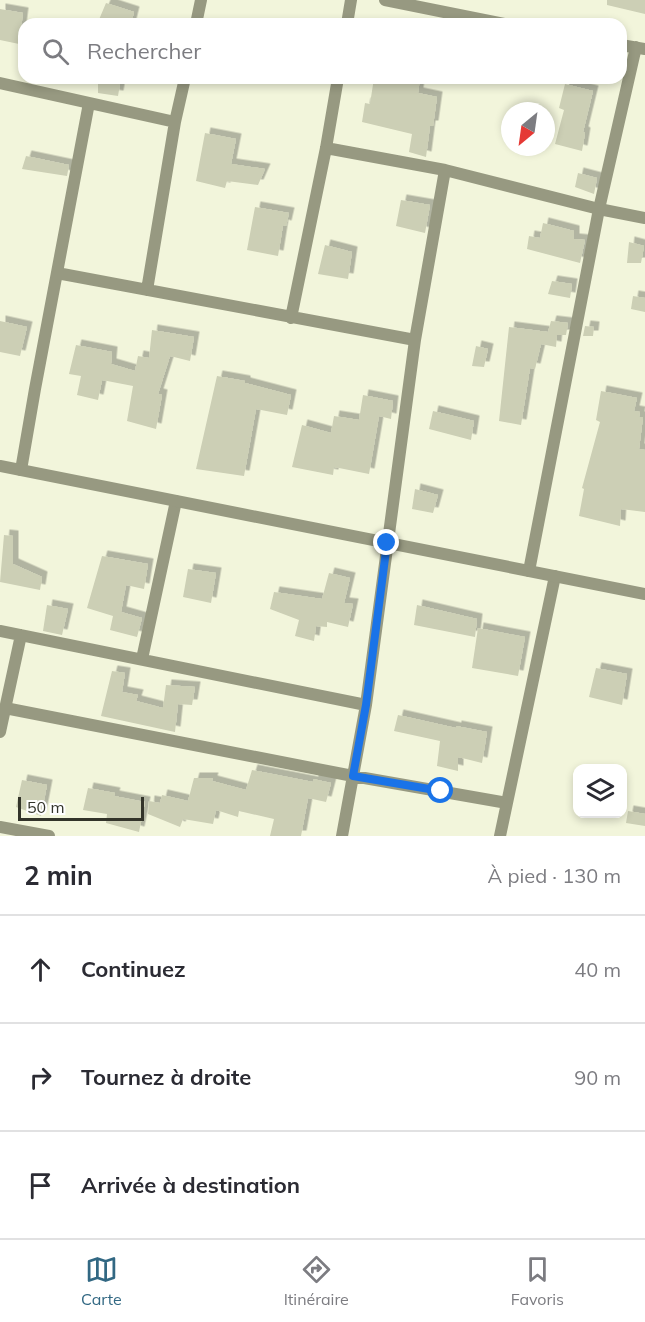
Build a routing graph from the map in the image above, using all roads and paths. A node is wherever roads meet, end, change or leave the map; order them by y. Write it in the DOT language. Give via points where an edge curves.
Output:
graph roads {
  1 [pos="201,0"];
  2 [pos="351,0"];
  3 [pos="385,0"];
  4 [pos="197,18"];
  5 [pos="348,18"];
  6 [pos="474,18"];
  7 [pos="640,48"];
  8 [pos="0,83"];
  9 [pos="184,84"];
  10 [pos="337,84"];
  11 [pos="89,103"];
  12 [pos="175,122"];
  13 [pos="326,148"];
  14 [pos="445,170"];
  15 [pos="599,209"];
  16 [pos="645,218"];
  17 [pos="57,273"];
  18 [pos="147,290"];
  19 [pos="291,318"];
  20 [pos="415,340"];
  21 [pos="0,466"];
  22 [pos="21,470"];
  23 [pos="176,501"];
  24 [pos="387,543"];
  25 [pos="529,571"];
  26 [pos="555,576"];
  27 [pos="645,594"];
  28 [pos="0,631"];
  29 [pos="21,635"];
  30 [pos="142,659"];
  31 [pos="366,705"];
  32 [pos="5,708"];
  33 [pos="0,732"];
  34 [pos="353,776"];
  35 [pos="507,803"];
  36 [pos="0,827"];
  37 [pos="49,836"];
  38 [pos="342,836"];
  39 [pos="500,836"];
  1 -- 4 [label="street"];
  2 -- 5 [label="street"];
  3 -- 6 [label="street"];
  7 -- 15 [label="street"];
  8 -- 11 [label="street"];
  9 -- 12 [label="street"];
  10 -- 13 [label="street"];
  11 -- 12 [label="street"];
  11 -- 17 [label="street"];
  12 -- 18 [label="street"];
  13 -- 14 [label="street"];
  13 -- 19 [label="street"];
  14 -- 15 [label="street"];
  14 -- 20 [label="street"];
  15 -- 16 [label="street"];
  15 -- 25 [label="street"];
  17 -- 18 [label="street"];
  17 -- 22 [label="street"];
  18 -- 19 [label="street"];
  19 -- 20 [label="street"];
  20 -- 24 [label="street"];
  21 -- 22 [label="street"];
  22 -- 23 [label="street"];
  23 -- 24 [label="street"];
  23 -- 30 [label="street"];
  24 -- 25 [label="street"];
  24 -- 31 [label="street"];
  25 -- 26 [label="street"];
  26 -- 27 [label="street"];
  26 -- 35 [label="street"];
  28 -- 29 [label="street"];
  29 -- 30 [label="street"];
  29 -- 32 [label="street"];
  30 -- 31 [label="street"];
  31 -- 34 [label="street"];
  32 -- 33 [label="street"];
  32 -- 34 [label="street"];
  34 -- 35 [label="street"];
  34 -- 38 [label="street"];
  35 -- 39 [label="street"];
  36 -- 37 [label="street"];
}
